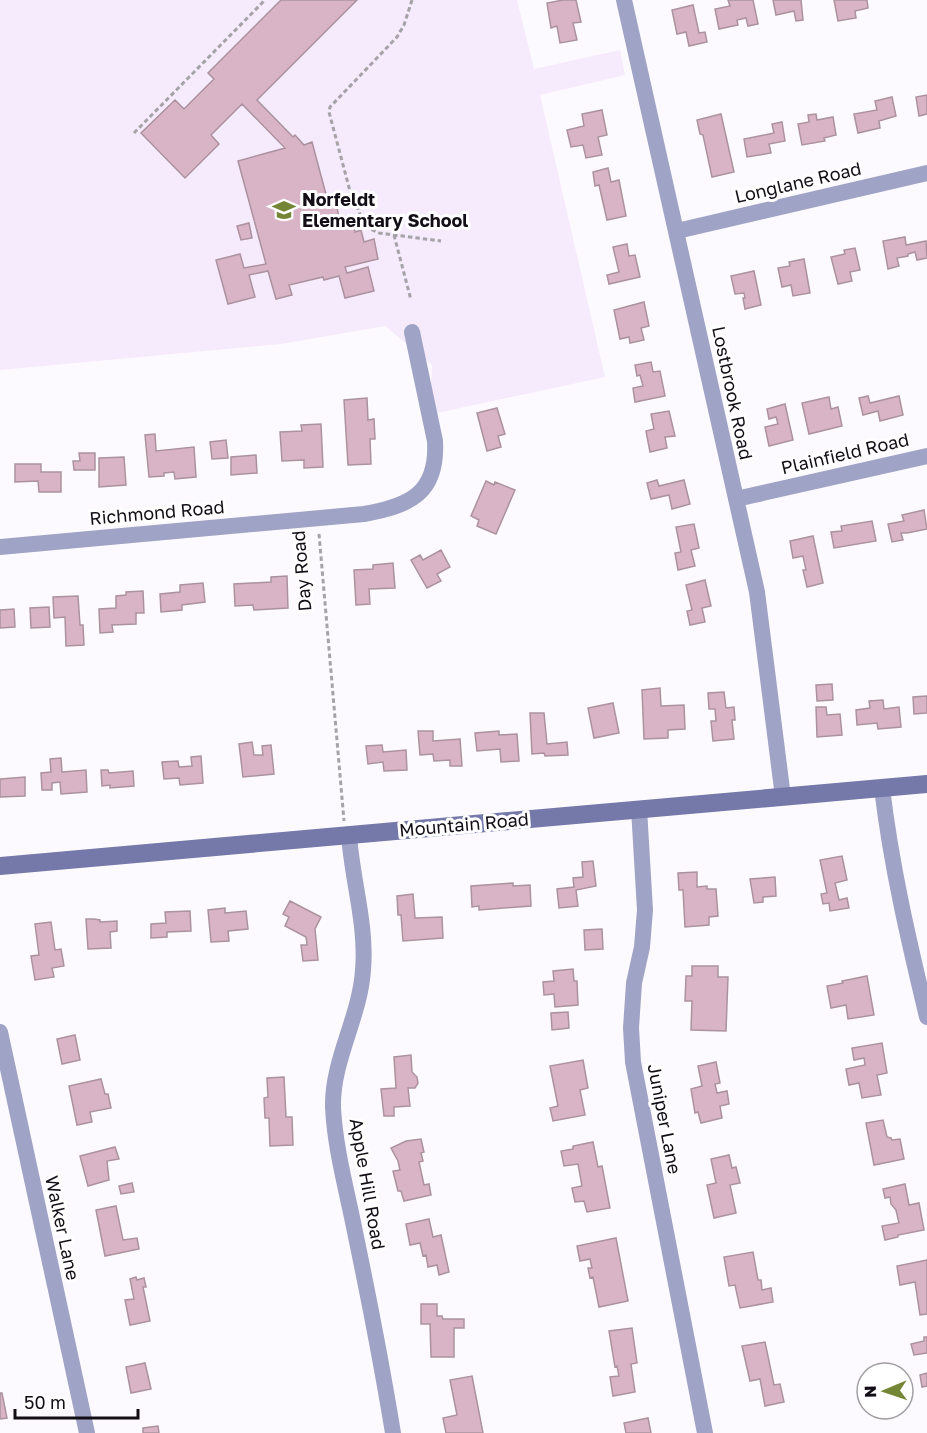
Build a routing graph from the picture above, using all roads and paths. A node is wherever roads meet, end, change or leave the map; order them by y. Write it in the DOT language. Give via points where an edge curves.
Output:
graph roads {
  1 [pos="265,0"];
  2 [pos="412,0"];
  3 [pos="624,0"];
  4 [pos="134,133"];
  5 [pos="927,173"];
  6 [pos="677,231"];
  7 [pos="394,234"];
  8 [pos="441,241"];
  9 [pos="411,300"];
  10 [pos="412,332"];
  11 [pos="927,456"];
  12 [pos="736,499"];
  13 [pos="318,519"];
  14 [pos="0,546"];
  15 [pos="927,784"];
  16 [pos="882,788"];
  17 [pos="783,797"];
  18 [pos="639,809"];
  19 [pos="346,829"];
  20 [pos="0,866"];
  21 [pos="927,1017"];
  22 [pos="0,1032"];
  23 [pos="87,1433"];
  24 [pos="393,1433"];
  25 [pos="705,1433"];
  1 -- 4 [label="path"];
  2 -- 7 [label="path" via="397,37 329,112 362,224 373,231"];
  3 -- 6 [label="street, Lostbrook Road"];
  5 -- 6 [label="street, Longlane Road"];
  6 -- 12 [label="street, Lostbrook Road"];
  7 -- 8 [label="path"];
  7 -- 9 [label="path"];
  10 -- 13 [label="street, Day Road" via="435,441 431,477 411,500 390,509"];
  11 -- 12 [label="street, Plainfield Road"];
  12 -- 17 [label="street, Lostbrook Road" via="757,592"];
  13 -- 14 [label="street, Richmond Road"];
  13 -- 19 [label="path, Day Road"];
  15 -- 16 [label="main road, Mountain Road"];
  16 -- 17 [label="main road, Mountain Road"];
  16 -- 21 [label="street"];
  17 -- 18 [label="main road, Mountain Road"];
  18 -- 19 [label="main road, Mountain Road"];
  18 -- 25 [label="street, Juniper Lane" via="645,910 634,983 633,1062"];
  19 -- 20 [label="main road, Mountain Road"];
  19 -- 24 [label="street, Apple Hill Road" via="364,969 360,997 336,1078 333,1106"];
  22 -- 23 [label="street, Walker Lane"];
}
